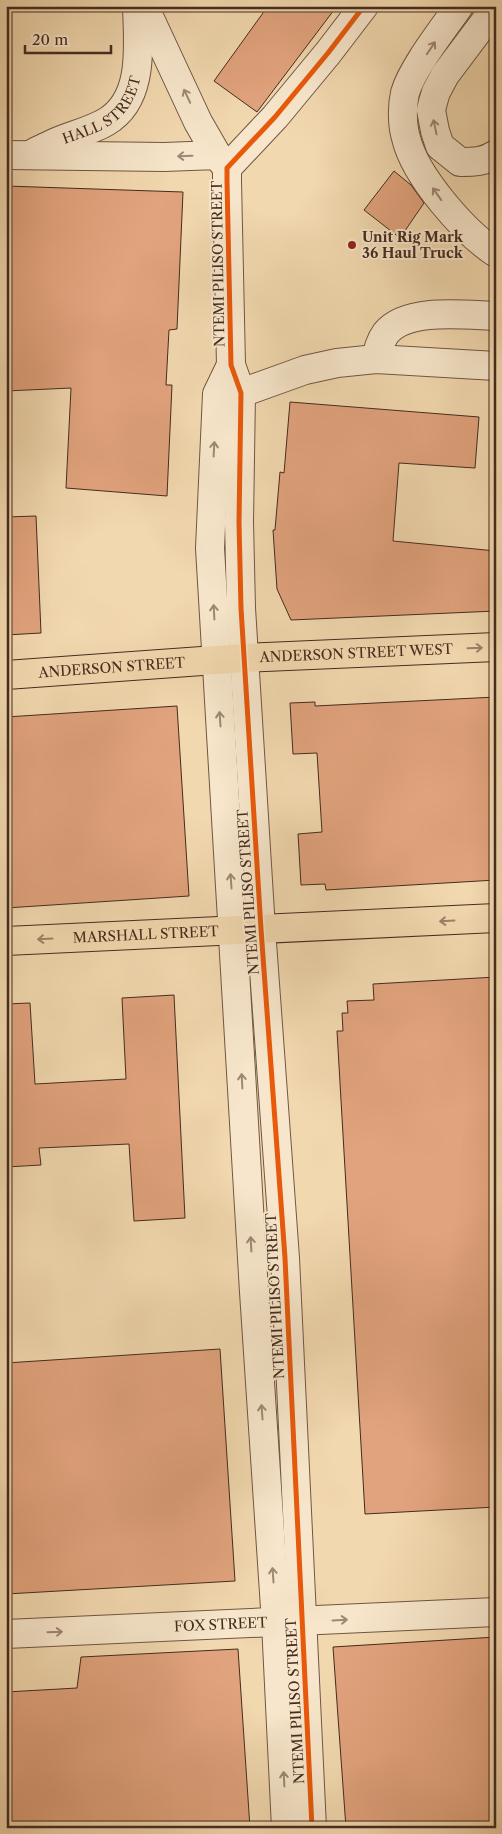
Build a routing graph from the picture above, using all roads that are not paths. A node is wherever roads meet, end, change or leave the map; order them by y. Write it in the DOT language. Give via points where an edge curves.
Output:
graph roads {
  1 [pos="137,6"];
  2 [pos="144,6"];
  3 [pos="364,6"];
  4 [pos="459,6"];
  5 [pos="496,7"];
  6 [pos="496,154"];
  7 [pos="17,156"];
  8 [pos="222,162"];
  9 [pos="465,227"];
  10 [pos="496,229"];
  11 [pos="496,254"];
  12 [pos="496,316"];
  13 [pos="376,359"];
  14 [pos="496,366"];
  15 [pos="229,394"];
  16 [pos="496,647"];
  17 [pos="244,658"];
  18 [pos="217,660"];
  19 [pos="6,675"];
  20 [pos="496,918"];
  21 [pos="261,929"];
  22 [pos="234,930"];
  23 [pos="6,941"];
  24 [pos="496,1612"];
  25 [pos="289,1622"];
  26 [pos="6,1634"];
  27 [pos="286,1828"];
  28 [pos="312,1828"];
  1 -- 7 [label="street, HALL STREET" via="138,65 132,88 119,111 87,131"];
  8 -- 2 [label="street, one-way" via="198,122"];
  3 -- 8 [label="street, NTEMI PILISO STREET" via="274,117"];
  9 -- 4 [label="street, one-way" via="446,207 411,152 405,138 403,112 411,77"];
  6 -- 5 [label="street, one-way" via="490,159 460,162 440,146 431,110 445,75"];
  8 -- 7 [label="street, HALL STREET, one-way" via="164,157"];
  8 -- 15 [label="street, NTEMI PILISO STREET" via="231,365"];
  9 -- 10 [label="street"];
  9 -- 11 [label="street"];
  12 -- 13 [label="street" via="433,315 396,324 381,340"];
  13 -- 14 [label="street"];
  13 -- 15 [label="street" via="305,370"];
  15 -- 17 [label="street, NTEMI PILISO STREET" via="239,522"];
  18 -- 15 [label="street, NTEMI PILISO STREET, one-way" via="210,548"];
  17 -- 16 [label="main road, ANDERSON STREET WEST, one-way"];
  17 -- 18 [label="main road, ANDERSON STREET WEST"];
  17 -- 21 [label="street, NTEMI PILISO STREET"];
  18 -- 19 [label="main road, ANDERSON STREET"];
  22 -- 18 [label="street, NTEMI PILISO STREET, one-way"];
  20 -- 21 [label="main road, MARSHALL STREET, one-way"];
  21 -- 22 [label="main road, MARSHALL STREET"];
  21 -- 25 [label="street, NTEMI PILISO STREET" via="285,1258"];
  22 -- 23 [label="main road, MARSHALL STREET, one-way"];
  25 -- 22 [label="street, NTEMI PILISO STREET, one-way" via="254,1292"];
  25 -- 24 [label="street, FOX STREET, one-way"];
  26 -- 25 [label="street, FOX STREET, one-way"];
  27 -- 25 [label="street, NTEMI PILISO STREET, one-way"];
  25 -- 28 [label="street, NTEMI PILISO STREET"];
}
